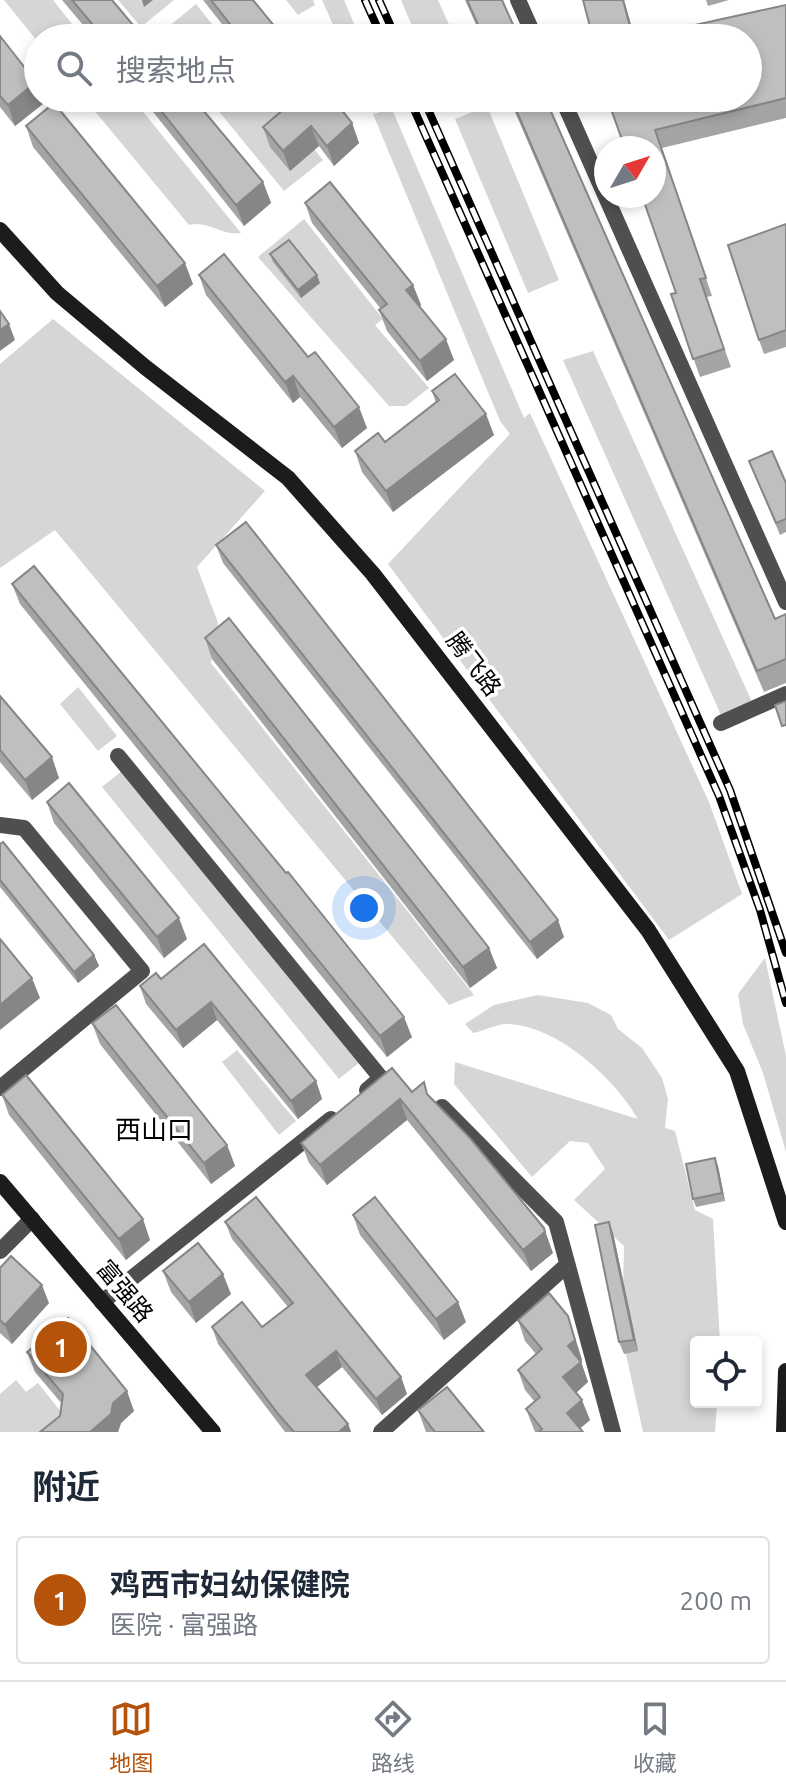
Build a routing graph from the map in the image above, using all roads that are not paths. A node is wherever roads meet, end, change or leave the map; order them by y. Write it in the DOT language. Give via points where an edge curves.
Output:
graph roads {
  1 [pos="518,0"];
  2 [pos="529,24"];
  3 [pos="568,112"];
  4 [pos="0,230"];
  5 [pos="786,602"];
  6 [pos="786,694"];
  7 [pos="721,723"];
  8 [pos="118,756"];
  9 [pos="0,825"];
  10 [pos="0,1088"];
  11 [pos="442,1107"];
  12 [pos="0,1182"];
  13 [pos="32,1219"];
  14 [pos="786,1222"];
  15 [pos="0,1251"];
  16 [pos="567,1265"];
  17 [pos="102,1302"];
  18 [pos="786,1371"];
  19 [pos="213,1432"];
  20 [pos="381,1432"];
  21 [pos="613,1432"];
  22 [pos="784,1432"];
  1 -- 2 [label="street"];
  3 -- 5 [label="street"];
  4 -- 14 [label="street, 腾飞路" via="57,293 288,478 373,574 653,937 737,1071"];
  6 -- 7 [label="street"];
  8 -- 17 [label="street" via="381,1078"];
  9 -- 10 [label="street" via="24,828 142,971"];
  11 -- 16 [label="street" via="556,1222"];
  12 -- 13 [label="street, 富强路"];
  13 -- 15 [label="street"];
  13 -- 17 [label="street, 富强路"];
  16 -- 20 [label="street"];
  16 -- 21 [label="street"];
  17 -- 19 [label="street, 富强路"];
  18 -- 22 [label="street"];
}
